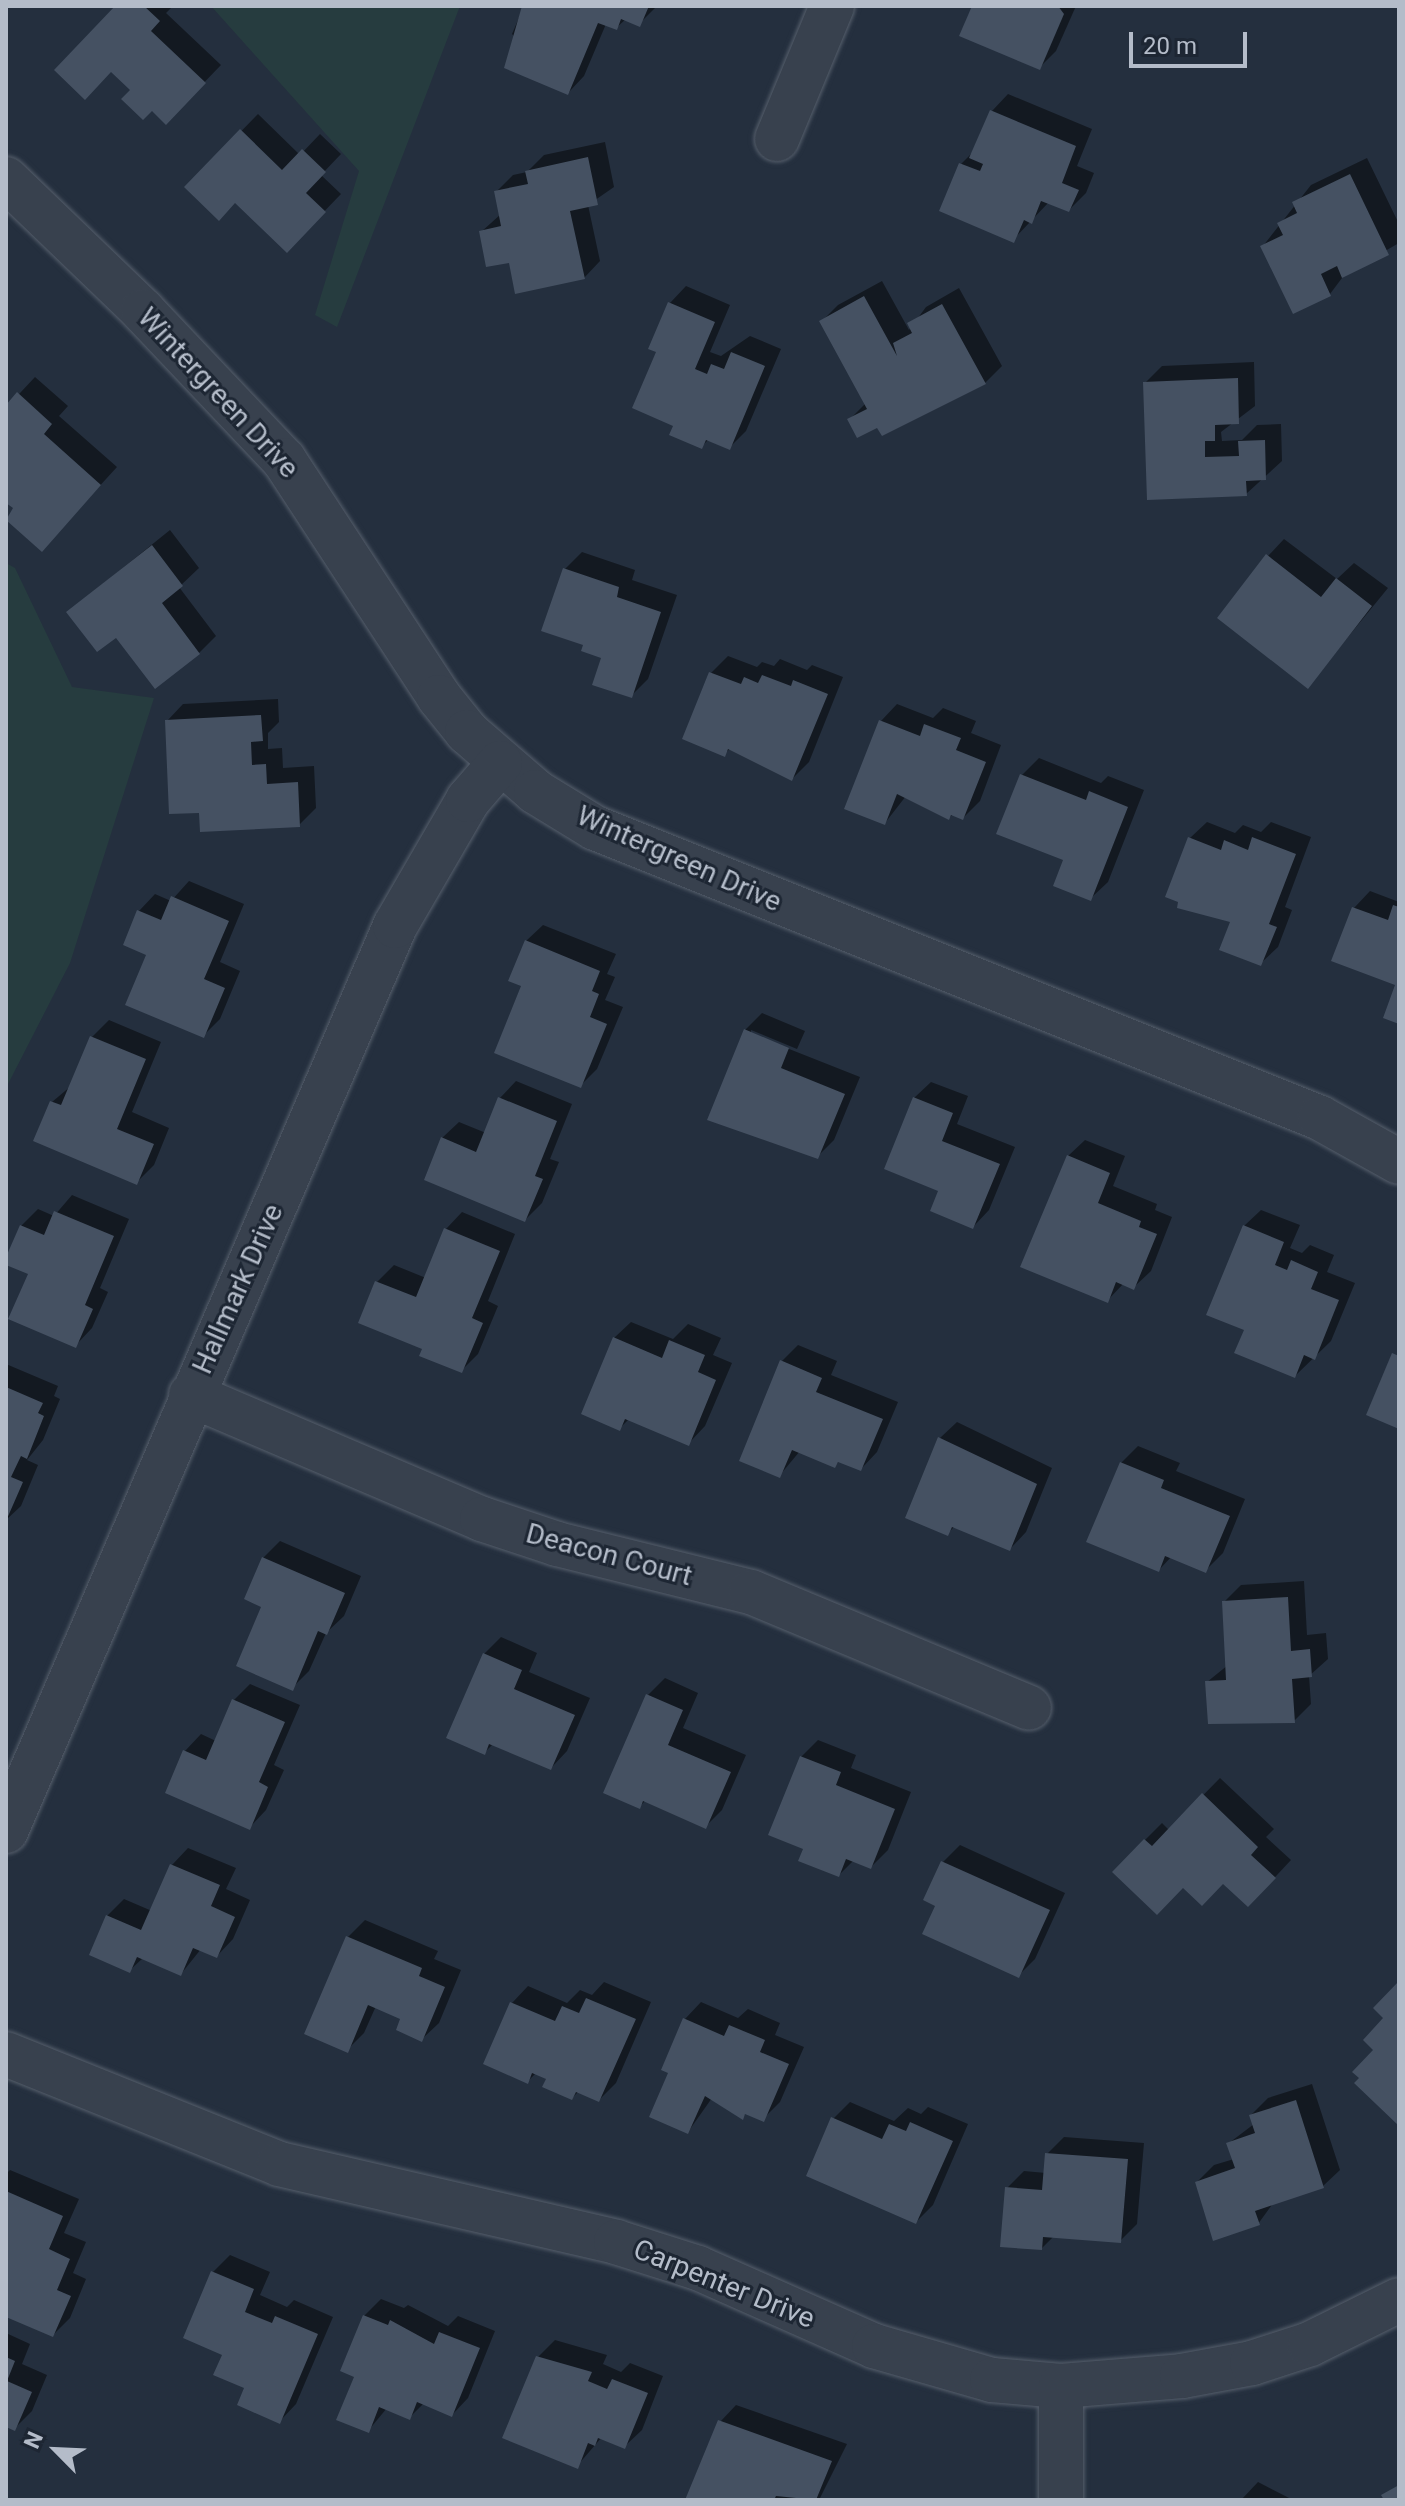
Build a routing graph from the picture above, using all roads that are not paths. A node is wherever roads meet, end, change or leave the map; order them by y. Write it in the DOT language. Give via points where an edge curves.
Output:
graph roads {
  1 [pos="832,6"];
  2 [pos="777,139"];
  3 [pos="6,179"];
  4 [pos="500,763"];
  5 [pos="1399,1162"];
  6 [pos="191,1395"];
  7 [pos="1029,1708"];
  8 [pos="6,1831"];
  9 [pos="6,2054"];
  10 [pos="1399,2300"];
  11 [pos="1061,2386"];
  12 [pos="1061,2500"];
  1 -- 2 [label="street"];
  3 -- 4 [label="street, Wintergreen Drive" via="143,311 284,460 439,697"];
  4 -- 5 [label="street, Wintergreen Drive" via="595,828 1320,1118"];
  4 -- 6 [label="street, Hallmark Drive" via="468,800 395,926"];
  6 -- 7 [label="street, Deacon Court" via="482,1519 557,1544 751,1592"];
  6 -- 8 [label="street, Hallmark Drive"];
  9 -- 11 [label="street, Carpenter Drive" via="279,2164 616,2242 698,2268 928,2364 992,2380"];
  10 -- 11 [label="street, Carpenter Drive" via="1310,2344 1252,2363 1182,2376"];
  11 -- 12 [label="street"];
}
